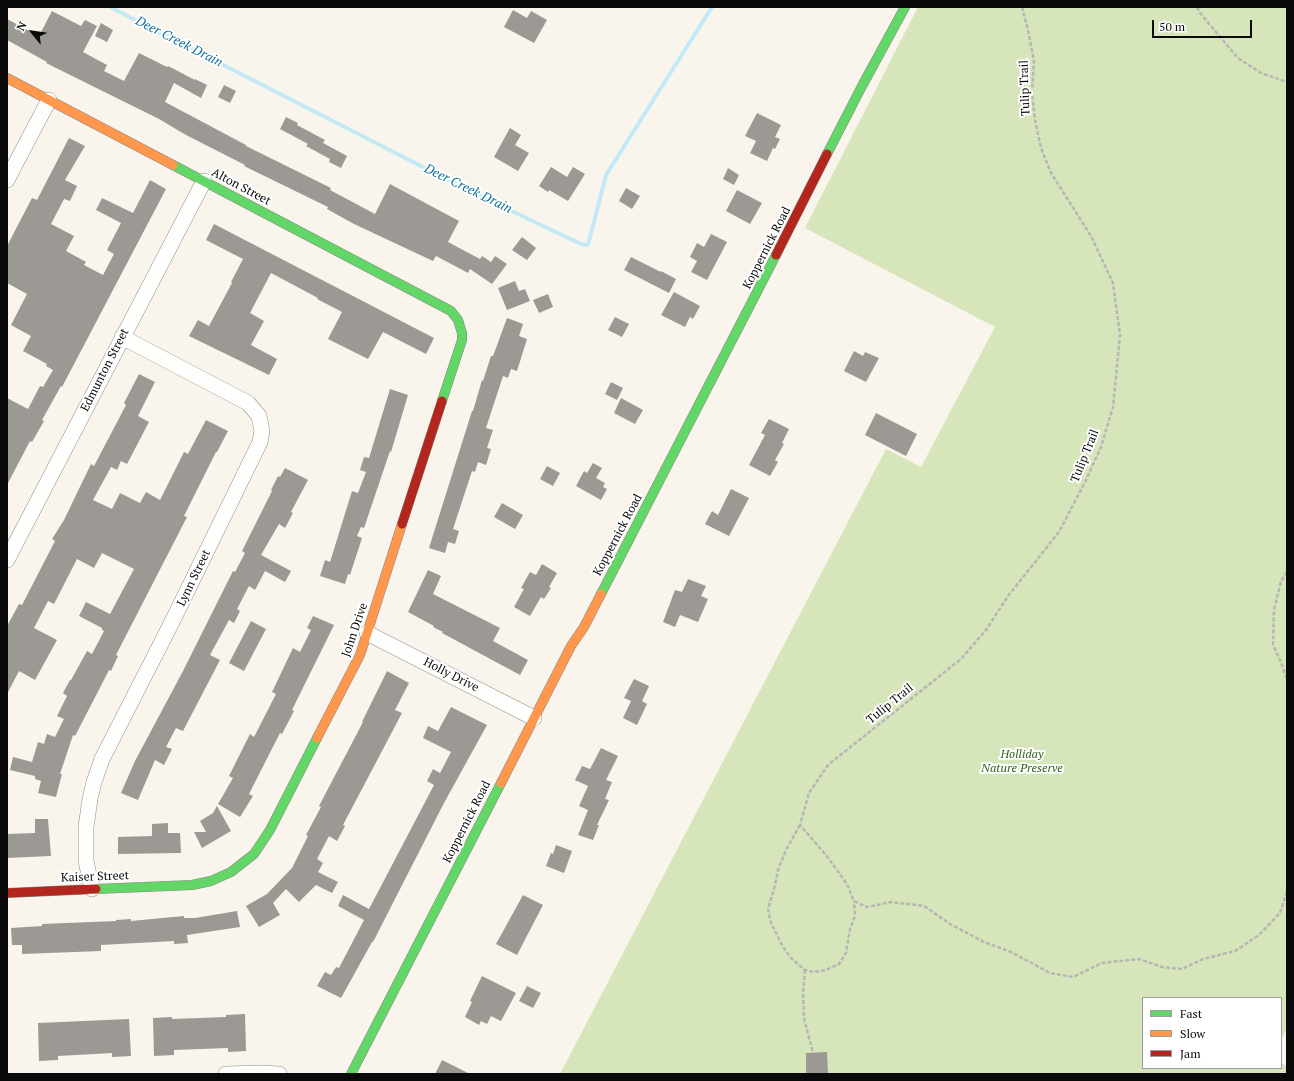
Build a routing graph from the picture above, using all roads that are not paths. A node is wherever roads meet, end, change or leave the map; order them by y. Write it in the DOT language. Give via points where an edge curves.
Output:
graph roads {
  1 [pos="905,7"];
  2 [pos="7,78"];
  3 [pos="49,100"];
  4 [pos="7,180"];
  5 [pos="204,181"];
  6 [pos="460,323"];
  7 [pos="122,337"];
  8 [pos="7,560"];
  9 [pos="367,633"];
  10 [pos="534,718"];
  11 [pos="185,886"];
  12 [pos="92,889"];
  13 [pos="7,893"];
  14 [pos="226,1074"];
  15 [pos="279,1074"];
  16 [pos="351,1074"];
  1 -- 10 [label="street, Koppernick Road" via="584,627 571,646"];
  2 -- 3 [label="street, Alton Street"];
  3 -- 4 [label="street"];
  3 -- 5 [label="street, Alton Street"];
  5 -- 6 [label="street, Alton Street" via="434,301 451,311"];
  5 -- 7 [label="street, Edmunton Street"];
  6 -- 9 [label="street, John Drive" via="461,346"];
  7 -- 8 [label="street, Edmunton Street"];
  7 -- 12 [label="street, Lynn Street" via="248,403 259,416 262,431 260,442 102,759 91,793 86,827 86,861"];
  9 -- 10 [label="street, Holly Drive"];
  9 -- 11 [label="street, John Drive" via="355,667 262,844 254,854 231,872 211,881"];
  10 -- 16 [label="street, Koppernick Road"];
  11 -- 12 [label="street, Kaiser Street"];
  12 -- 13 [label="street, Kaiser Street"];
  14 -- 15 [label="street"];
}
